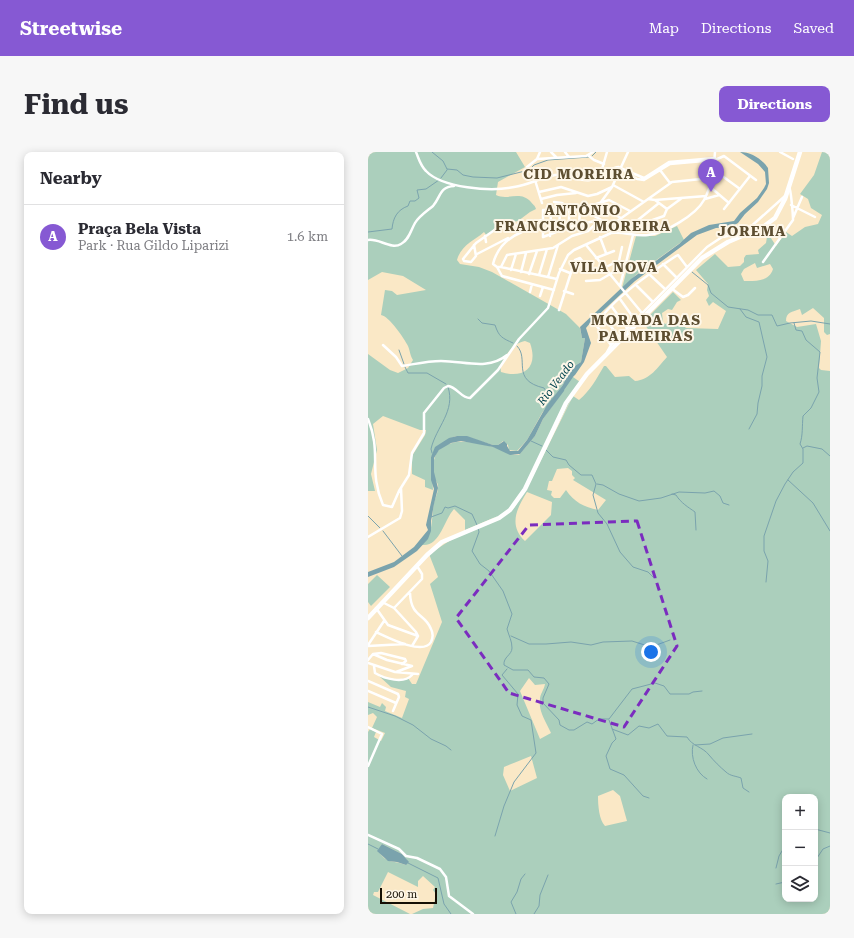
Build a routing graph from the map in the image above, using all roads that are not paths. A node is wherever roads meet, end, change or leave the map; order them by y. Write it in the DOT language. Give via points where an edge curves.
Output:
graph roads {
  1 [pos="416,152"];
  2 [pos="540,152"];
  3 [pos="551,152"];
  4 [pos="564,152"];
  5 [pos="578,152"];
  6 [pos="592,152"];
  7 [pos="607,152"];
  8 [pos="628,152"];
  9 [pos="715,152"];
  10 [pos="780,152"];
  11 [pos="786,153"];
  12 [pos="582,156"];
  13 [pos="589,156"];
  14 [pos="797,156"];
  15 [pos="556,157"];
  16 [pos="570,157"];
  17 [pos="536,159"];
  18 [pos="715,159"];
  19 [pos="604,164"];
  20 [pos="527,167"];
  21 [pos="619,168"];
  22 [pos="659,169"];
  23 [pos="714,170"];
  24 [pos="600,176"];
  25 [pos="750,176"];
  26 [pos="711,178"];
  27 [pos="535,180"];
  28 [pos="756,180"];
  29 [pos="670,183"];
  30 [pos="457,186"];
  31 [pos="613,186"];
  32 [pos="709,186"];
  33 [pos="789,186"];
  34 [pos="740,189"];
  35 [pos="539,192"];
  36 [pos="576,193"];
  37 [pos="786,194"];
  38 [pos="719,195"];
  39 [pos="706,196"];
  40 [pos="802,197"];
  41 [pos="682,198"];
  42 [pos="648,199"];
  43 [pos="655,200"];
  44 [pos="705,200"];
  45 [pos="554,202"];
  46 [pos="601,202"];
  47 [pos="644,202"];
  48 [pos="729,202"];
  49 [pos="562,203"];
  50 [pos="659,203"];
  51 [pos="790,204"];
  52 [pos="596,205"];
  53 [pos="580,208"];
  54 [pos="797,208"];
  55 [pos="570,209"];
  56 [pos="667,209"];
  57 [pos="724,209"];
  58 [pos="550,210"];
  59 [pos="561,210"];
  60 [pos="630,211"];
  61 [pos="815,217"];
  62 [pos="621,218"];
  63 [pos="793,218"];
  64 [pos="542,220"];
  65 [pos="600,220"];
  66 [pos="635,222"];
  67 [pos="614,223"];
  68 [pos="522,224"];
  69 [pos="579,225"];
  70 [pos="568,227"];
  71 [pos="559,232"];
  72 [pos="623,232"];
  73 [pos="485,235"];
  74 [pos="633,235"];
  75 [pos="512,236"];
  76 [pos="550,236"];
  77 [pos="600,238"];
  78 [pos="368,240"];
  79 [pos="486,242"];
  80 [pos="474,245"];
  81 [pos="558,245"];
  82 [pos="586,245"];
  83 [pos="622,247"];
  84 [pos="547,249"];
  85 [pos="537,251"];
  86 [pos="614,251"];
  87 [pos="526,253"];
  88 [pos="477,254"];
  89 [pos="516,254"];
  90 [pos="606,254"];
  91 [pos="621,254"];
  92 [pos="628,256"];
  93 [pos="596,258"];
  94 [pos="763,262"];
  95 [pos="614,263"];
  96 [pos="663,264"];
  97 [pos="497,267"];
  98 [pos="501,267"];
  99 [pos="604,267"];
  100 [pos="687,267"];
  101 [pos="511,270"];
  102 [pos="560,270"];
  103 [pos="521,272"];
  104 [pos="570,273"];
  105 [pos="529,274"];
  106 [pos="609,274"];
  107 [pos="649,274"];
  108 [pos="539,276"];
  109 [pos="548,277"];
  110 [pos="677,278"];
  111 [pos="557,279"];
  112 [pos="586,281"];
  113 [pos="532,284"];
  114 [pos="636,285"];
  115 [pos="620,286"];
  116 [pos="542,287"];
  117 [pos="671,288"];
  118 [pos="695,288"];
  119 [pos="665,289"];
  120 [pos="554,290"];
  121 [pos="564,291"];
  122 [pos="530,292"];
  123 [pos="626,292"];
  124 [pos="573,294"];
  125 [pos="540,296"];
  126 [pos="620,300"];
  127 [pos="653,302"];
  128 [pos="612,307"];
  129 [pos="559,310"];
  130 [pos="642,313"];
  131 [pos="603,316"];
  132 [pos="635,320"];
  133 [pos="627,328"];
  134 [pos="619,337"];
  135 [pos="383,345"];
  136 [pos="611,345"];
  137 [pos="508,353"];
  138 [pos="606,354"];
  139 [pos="368,419"];
  140 [pos="371,461"];
  141 [pos="401,488"];
  142 [pos="373,489"];
  143 [pos="368,537"];
  144 [pos="417,565"];
  145 [pos="410,593"];
  146 [pos="382,602"];
  147 [pos="376,608"];
  148 [pos="394,608"];
  149 [pos="368,618"];
  150 [pos="384,621"];
  151 [pos="376,632"];
  152 [pos="418,636"];
  153 [pos="405,644"];
  154 [pos="368,646"];
  155 [pos="412,646"];
  156 [pos="373,654"];
  157 [pos="368,662"];
  158 [pos="402,664"];
  159 [pos="374,666"];
  160 [pos="395,672"];
  161 [pos="412,674"];
  162 [pos="418,674"];
  163 [pos="368,681"];
  164 [pos="368,691"];
  165 [pos="396,703"];
  166 [pos="393,711"];
  167 [pos="368,728"];
  168 [pos="368,766"];
  169 [pos="368,835"];
  170 [pos="473,914"];
  1 -- 30 [label="street" via="420,164 427,172"];
  2 -- 17 [label="street"];
  3 -- 15 [label="street"];
  4 -- 16 [label="street"];
  5 -- 12 [label="street"];
  6 -- 13 [label="street"];
  7 -- 19 [label="street"];
  8 -- 21 [label="street"];
  9 -- 18 [label="street"];
  10 -- 11 [label="street"];
  11 -- 14 [label="street"];
  12 -- 13 [label="street"];
  12 -- 16 [label="street"];
  13 -- 19 [label="street" via="592,160"];
  14 -- 33 [label="highway"];
  15 -- 16 [label="street"];
  15 -- 17 [label="street"];
  17 -- 20 [label="street"];
  18 -- 22 [label="street" via="669,162"];
  18 -- 23 [label="street"];
  18 -- 25 [label="street" via="724,156"];
  19 -- 24 [label="street"];
  21 -- 22 [label="street" via="641,180 649,179"];
  21 -- 24 [label="street"];
  21 -- 31 [label="street"];
  22 -- 29 [label="street"];
  23 -- 26 [label="street"];
  23 -- 34 [label="street"];
  24 -- 27 [label="street" via="584,180 561,175"];
  25 -- 28 [label="street"];
  25 -- 34 [label="street"];
  26 -- 29 [label="street" via="677,180"];
  26 -- 32 [label="street"];
  27 -- 30 [label="street" via="505,188"];
  27 -- 35 [label="street"];
  29 -- 42 [label="street"];
  30 -- 78 [label="street" via="448,186 439,194 434,204 416,221 401,244 393,246"];
  31 -- 36 [label="street" via="592,196"];
  31 -- 46 [label="street"];
  31 -- 47 [label="street"];
  32 -- 38 [label="street"];
  32 -- 39 [label="street"];
  33 -- 37 [label="highway"];
  33 -- 51 [label="street" via="792,191"];
  34 -- 48 [label="street"];
  35 -- 36 [label="street" via="561,187"];
  35 -- 36 [label="street" via="541,201 557,194"];
  37 -- 100 [label="street" via="747,230 716,240"];
  37 -- 117 [label="highway" via="781,209 771,221 708,253"];
  38 -- 44 [label="street"];
  38 -- 48 [label="street"];
  39 -- 41 [label="street"];
  39 -- 44 [label="street"];
  40 -- 54 [label="street"];
  41 -- 43 [label="street"];
  41 -- 56 [label="street"];
  42 -- 43 [label="street"];
  42 -- 47 [label="street"];
  43 -- 50 [label="street"];
  44 -- 74 [label="street" via="672,227 650,235"];
  45 -- 49 [label="street"];
  46 -- 52 [label="street"];
  46 -- 60 [label="street" via="610,200"];
  47 -- 60 [label="street"];
  48 -- 57 [label="street"];
  49 -- 55 [label="street"];
  49 -- 59 [label="street"];
  50 -- 56 [label="street"];
  50 -- 66 [label="street"];
  51 -- 54 [label="street"];
  51 -- 63 [label="street"];
  52 -- 53 [label="street"];
  52 -- 62 [label="street"];
  53 -- 55 [label="street"];
  53 -- 65 [label="street"];
  53 -- 69 [label="street"];
  54 -- 61 [label="street"];
  54 -- 63 [label="street"];
  55 -- 59 [label="street"];
  55 -- 70 [label="street"];
  56 -- 66 [label="street" via="665,215 656,220 643,224"];
  58 -- 59 [label="street"];
  58 -- 64 [label="street" via="543,210"];
  58 -- 76 [label="street"];
  59 -- 71 [label="street"];
  60 -- 62 [label="street"];
  62 -- 67 [label="street"];
  63 -- 94 [label="street"];
  64 -- 68 [label="street"];
  64 -- 76 [label="street" via="544,237"];
  65 -- 67 [label="street"];
  65 -- 69 [label="street"];
  65 -- 81 [label="street" via="588,231 572,236"];
  66 -- 72 [label="street"];
  67 -- 72 [label="street"];
  68 -- 73 [label="street" via="496,229"];
  68 -- 75 [label="street" via="522,232"];
  69 -- 70 [label="street"];
  70 -- 71 [label="street"];
  71 -- 76 [label="street"];
  72 -- 74 [label="street"];
  72 -- 77 [label="street" via="611,233"];
  73 -- 79 [label="street"];
  73 -- 80 [label="street"];
  74 -- 92 [label="street"];
  75 -- 88 [label="street"];
  75 -- 97 [label="street" via="498,253 493,264"];
  77 -- 82 [label="street"];
  77 -- 90 [label="street"];
  80 -- 88 [label="street"];
  80 -- 88 [label="street" via="463,260 471,262"];
  81 -- 84 [label="street"];
  81 -- 109 [label="street"];
  82 -- 93 [label="street"];
  82 -- 102 [label="street" via="571,252"];
  83 -- 91 [label="street"];
  84 -- 85 [label="street"];
  84 -- 108 [label="street"];
  85 -- 87 [label="street"];
  85 -- 105 [label="street"];
  86 -- 90 [label="street"];
  87 -- 89 [label="street"];
  87 -- 103 [label="street"];
  89 -- 98 [label="street" via="507,255"];
  89 -- 101 [label="street"];
  90 -- 93 [label="street"];
  91 -- 92 [label="street"];
  91 -- 106 [label="street" via="617,270"];
  92 -- 115 [label="street"];
  93 -- 99 [label="street"];
  95 -- 99 [label="street"];
  96 -- 100 [label="street" via="678,256"];
  96 -- 107 [label="street"];
  96 -- 110 [label="street"];
  97 -- 98 [label="street"];
  97 -- 113 [label="street" via="501,276"];
  98 -- 101 [label="street"];
  99 -- 104 [label="street" via="592,273 579,258 573,262"];
  99 -- 106 [label="street"];
  100 -- 110 [label="street"];
  101 -- 103 [label="street"];
  102 -- 104 [label="street"];
  102 -- 111 [label="street"];
  103 -- 105 [label="street"];
  104 -- 121 [label="street"];
  105 -- 108 [label="street"];
  106 -- 112 [label="street" via="600,280"];
  106 -- 115 [label="street"];
  107 -- 114 [label="street"];
  107 -- 119 [label="street"];
  108 -- 109 [label="street"];
  109 -- 111 [label="street"];
  110 -- 119 [label="street"];
  111 -- 120 [label="street"];
  113 -- 116 [label="street"];
  113 -- 122 [label="street"];
  114 -- 123 [label="street"];
  114 -- 127 [label="street"];
  115 -- 123 [label="street"];
  116 -- 120 [label="street"];
  116 -- 125 [label="street"];
  117 -- 118 [label="street" via="683,297 688,296"];
  117 -- 138 [label="highway"];
  119 -- 127 [label="street"];
  120 -- 137 [label="street" via="548,308"];
  121 -- 124 [label="street"];
  121 -- 129 [label="street"];
  123 -- 126 [label="street"];
  123 -- 130 [label="street"];
  126 -- 128 [label="street"];
  126 -- 132 [label="street"];
  127 -- 130 [label="street"];
  128 -- 131 [label="street"];
  128 -- 133 [label="street"];
  130 -- 132 [label="street"];
  131 -- 134 [label="street"];
  131 -- 136 [label="street" via="596,326"];
  132 -- 133 [label="street"];
  133 -- 134 [label="street"];
  134 -- 136 [label="street"];
  135 -- 137 [label="street" via="402,366 441,361 486,365 498,361"];
  136 -- 138 [label="street"];
  137 -- 141 [label="street" via="498,370 473,396 466,398 448,386 428,408 423,416 424,433 412,453 411,472"];
  138 -- 144 [label="highway" via="572,393 519,500 499,518 442,542"];
  139 -- 140 [label="street" via="373,440"];
  141 -- 142 [label="street" via="395,504 389,507 383,505"];
  141 -- 143 [label="street" via="400,518"];
  144 -- 145 [label="street" via="423,576"];
  144 -- 146 [label="highway"];
  145 -- 148 [label="street"];
  145 -- 155 [label="street" via="412,608 431,629 432,638 430,644 423,647"];
  146 -- 147 [label="highway"];
  146 -- 148 [label="street"];
  147 -- 149 [label="highway"];
  147 -- 150 [label="street"];
  148 -- 152 [label="street"];
  150 -- 151 [label="street"];
  150 -- 152 [label="street" via="391,627"];
  151 -- 153 [label="street"];
  151 -- 154 [label="street"];
  152 -- 155 [label="street"];
  153 -- 154 [label="street"];
  153 -- 155 [label="street"];
  156 -- 157 [label="street"];
  156 -- 158 [label="street"];
  156 -- 158 [label="street" via="381,652 402,658 406,660"];
  157 -- 159 [label="street"];
  158 -- 160 [label="street" via="412,666"];
  159 -- 160 [label="street"];
  159 -- 161 [label="street" via="375,673 399,680 406,679"];
  160 -- 161 [label="street"];
  161 -- 162 [label="street"];
  163 -- 165 [label="street" via="398,694"];
  164 -- 165 [label="street"];
  165 -- 166 [label="street"];
  167 -- 168 [label="street" via="382,734"];
  169 -- 170 [label="street" via="399,849 406,856 417,858 440,869 446,877 449,896"];
}
